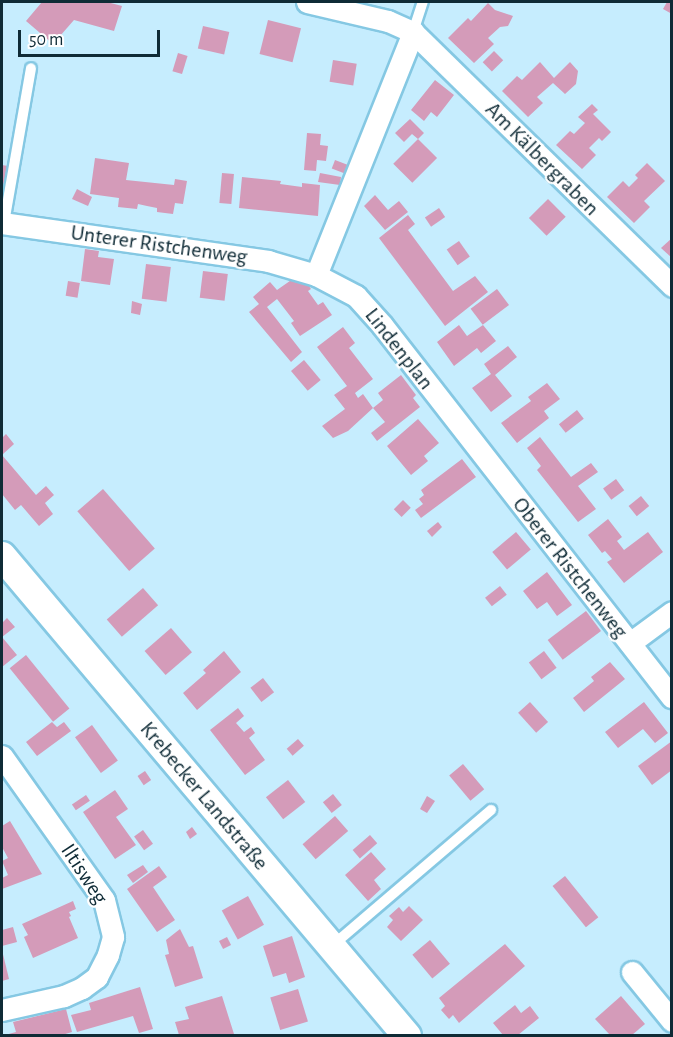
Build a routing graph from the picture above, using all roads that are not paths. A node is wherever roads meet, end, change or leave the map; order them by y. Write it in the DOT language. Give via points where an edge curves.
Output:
graph roads {
  1 [pos="306,2"];
  2 [pos="423,2"];
  3 [pos="413,32"];
  4 [pos="31,68"];
  5 [pos="3,223"];
  6 [pos="316,275"];
  7 [pos="672,286"];
  8 [pos="468,438"];
  9 [pos="2,556"];
  10 [pos="672,612"];
  11 [pos="630,643"];
  12 [pos="672,697"];
  13 [pos="2,756"];
  14 [pos="491,810"];
  15 [pos="331,947"];
  16 [pos="632,972"];
  17 [pos="2,1010"];
  18 [pos="672,1021"];
  19 [pos="407,1035"];
  1 -- 3 [label="street" via="388,21"];
  2 -- 3 [label="lane"];
  3 -- 6 [label="street"];
  3 -- 7 [label="street, Am Kälbergraben"];
  4 -- 5 [label="lane"];
  5 -- 6 [label="street, Unterer Ristchenweg" via="268,261"];
  6 -- 8 [label="street, Lindenplan" via="356,296"];
  8 -- 11 [label="street, Oberer Ristchenweg"];
  9 -- 15 [label="main road, Krebecker Landstraße"];
  10 -- 11 [label="street"];
  11 -- 12 [label="street, Oberer Ristchenweg"];
  13 -- 17 [label="street, Iltisweg" via="104,900 112,937 97,977 82,988"];
  14 -- 15 [label="lane"];
  15 -- 19 [label="main road, Krebecker Landstraße"];
  16 -- 18 [label="street"];
}
